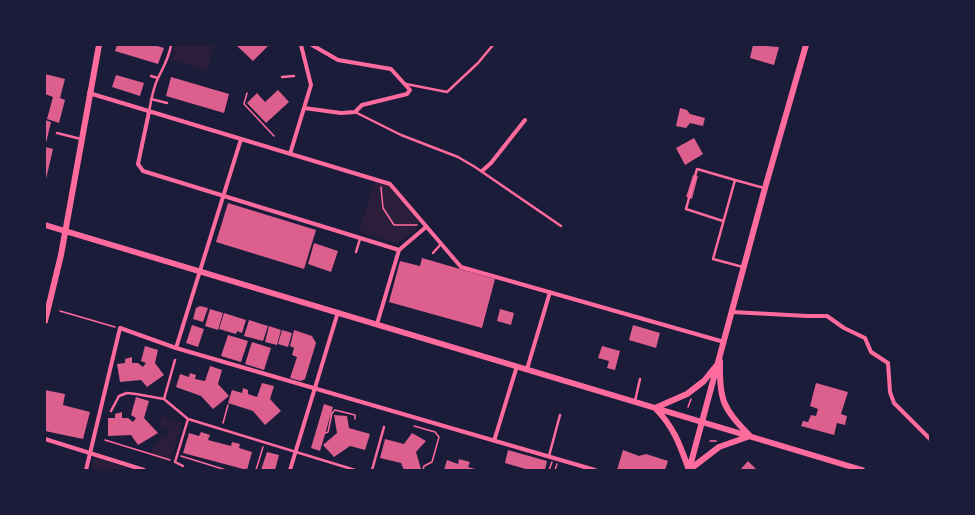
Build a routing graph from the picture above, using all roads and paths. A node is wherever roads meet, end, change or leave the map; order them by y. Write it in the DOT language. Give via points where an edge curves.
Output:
graph roads {
  1 [pos="99,45"];
  2 [pos="171,45"];
  3 [pos="301,45"];
  4 [pos="312,45"];
  5 [pos="493,45"];
  6 [pos="806,45"];
  7 [pos="151,76"];
  8 [pos="294,76"];
  9 [pos="282,77"];
  10 [pos="158,78"];
  11 [pos="406,84"];
  12 [pos="89,93"];
  13 [pos="247,93"];
  14 [pos="151,99"];
  15 [pos="167,103"];
  16 [pos="304,108"];
  17 [pos="149,112"];
  18 [pos="355,112"];
  19 [pos="525,120"];
  20 [pos="57,133"];
  21 [pos="274,136"];
  22 [pos="81,139"];
  23 [pos="241,139"];
  24 [pos="290,154"];
  25 [pos="482,171"];
  26 [pos="735,180"];
  27 [pos="381,182"];
  28 [pos="765,188"];
  29 [pos="224,195"];
  30 [pos="724,221"];
  31 [pos="45,225"];
  32 [pos="417,225"];
  33 [pos="562,226"];
  34 [pos="426,227"];
  35 [pos="65,231"];
  36 [pos="360,238"];
  37 [pos="442,244"];
  38 [pos="399,250"];
  39 [pos="356,252"];
  40 [pos="433,253"];
  41 [pos="743,267"];
  42 [pos="200,271"];
  43 [pos="550,292"];
  44 [pos="60,311"];
  45 [pos="338,312"];
  46 [pos="732,312"];
  47 [pos="45,321"];
  48 [pos="377,324"];
  49 [pos="120,328"];
  50 [pos="724,342"];
  51 [pos="176,348"];
  52 [pos="175,360"];
  53 [pos="720,361"];
  54 [pos="517,366"];
  55 [pos="527,369"];
  56 [pos="640,379"];
  57 [pos="315,388"];
  58 [pos="691,397"];
  59 [pos="164,399"];
  60 [pos="635,402"];
  61 [pos="228,405"];
  62 [pos="688,407"];
  63 [pos="655,408"];
  64 [pos="111,411"];
  65 [pos="560,415"];
  66 [pos="188,419"];
  67 [pos="356,419"];
  68 [pos="703,422"];
  69 [pos="223,423"];
  70 [pos="414,426"];
  71 [pos="384,427"];
  72 [pos="325,433"];
  73 [pos="750,436"];
  74 [pos="45,438"];
  75 [pos="930,439"];
  76 [pos="104,440"];
  77 [pos="494,440"];
  78 [pos="710,441"];
  79 [pos="716,441"];
  80 [pos="263,447"];
  81 [pos="90,452"];
  82 [pos="296,452"];
  83 [pos="177,455"];
  84 [pos="549,456"];
  85 [pos="552,461"];
  86 [pos="175,462"];
  87 [pos="557,463"];
  88 [pos="183,466"];
  89 [pos="86,470"];
  90 [pos="144,470"];
  91 [pos="226,470"];
  92 [pos="256,470"];
  93 [pos="290,470"];
  94 [pos="355,470"];
  95 [pos="372,470"];
  96 [pos="422,470"];
  97 [pos="550,470"];
  98 [pos="556,470"];
  99 [pos="595,470"];
  100 [pos="689,470"];
  101 [pos="862,470"];
  1 -- 12 [label="street"];
  2 -- 10 [label="lane" via="168,62"];
  3 -- 16 [label="street" via="311,85"];
  4 -- 11 [label="street" via="338,60 391,69"];
  5 -- 11 [label="lane" via="447,92"];
  6 -- 28 [label="street"];
  7 -- 10 [label="lane"];
  8 -- 9 [label="lane"];
  10 -- 14 [label="lane"];
  11 -- 18 [label="street" via="410,90 407,94 362,105"];
  12 -- 17 [label="street"];
  12 -- 22 [label="street"];
  13 -- 21 [label="path" via="244,104"];
  14 -- 15 [label="lane"];
  14 -- 17 [label="lane"];
  16 -- 18 [label="street" via="341,113"];
  16 -- 24 [label="street"];
  17 -- 23 [label="street"];
  17 -- 29 [label="street" via="139,159 140,169"];
  18 -- 25 [label="lane" via="401,135 458,157"];
  19 -- 25 [label="street"];
  20 -- 22 [label="lane"];
  22 -- 35 [label="street"];
  23 -- 24 [label="street"];
  23 -- 29 [label="street"];
  24 -- 27 [label="street"];
  25 -- 33 [label="lane"];
  26 -- 28 [label="lane"];
  26 -- 30 [label="lane"];
  26 -- 30 [label="lane" via="697,169 686,209"];
  27 -- 32 [label="path" via="383,208 394,225"];
  27 -- 34 [label="street" via="390,184"];
  28 -- 41 [label="street"];
  29 -- 36 [label="street"];
  29 -- 42 [label="street"];
  30 -- 41 [label="lane" via="713,259"];
  31 -- 35 [label="street"];
  34 -- 37 [label="street"];
  34 -- 38 [label="street"];
  35 -- 42 [label="street"];
  35 -- 47 [label="street"];
  36 -- 38 [label="street"];
  36 -- 39 [label="lane"];
  37 -- 40 [label="lane"];
  37 -- 43 [label="street" via="461,267"];
  38 -- 48 [label="street"];
  41 -- 46 [label="street"];
  42 -- 45 [label="street"];
  42 -- 51 [label="street"];
  43 -- 50 [label="street"];
  43 -- 55 [label="street"];
  44 -- 49 [label="path"];
  45 -- 48 [label="street"];
  45 -- 57 [label="street"];
  46 -- 50 [label="street"];
  46 -- 75 [label="street" via="827,316 865,338 871,352 888,363 890,392 894,403"];
  48 -- 54 [label="street"];
  49 -- 51 [label="street"];
  49 -- 81 [label="street"];
  50 -- 53 [label="street"];
  51 -- 57 [label="street"];
  52 -- 59 [label="lane"];
  53 -- 63 [label="street" via="704,382 687,394"];
  53 -- 68 [label="street"];
  53 -- 73 [label="street" via="719,387 725,405"];
  54 -- 55 [label="street"];
  54 -- 77 [label="street"];
  55 -- 60 [label="street"];
  56 -- 60 [label="lane"];
  57 -- 77 [label="street"];
  57 -- 82 [label="street"];
  58 -- 62 [label="path"];
  59 -- 64 [label="lane" via="127,393 119,396"];
  59 -- 66 [label="lane"];
  60 -- 63 [label="street"];
  61 -- 69 [label="path"];
  63 -- 68 [label="street"];
  63 -- 100 [label="street" via="676,434"];
  65 -- 84 [label="lane"];
  66 -- 82 [label="lane"];
  66 -- 83 [label="lane"];
  67 -- 72 [label="path" via="355,415 335,410 332,412 328,432"];
  68 -- 73 [label="street"];
  68 -- 100 [label="street"];
  70 -- 96 [label="path" via="435,432 439,437 432,462"];
  71 -- 95 [label="lane"];
  73 -- 100 [label="street" via="719,448"];
  73 -- 101 [label="street"];
  74 -- 81 [label="street"];
  76 -- 86 [label="path"];
  77 -- 84 [label="street"];
  78 -- 79 [label="path"];
  80 -- 92 [label="path"];
  81 -- 89 [label="street"];
  81 -- 90 [label="street"];
  82 -- 93 [label="street"];
  82 -- 94 [label="lane"];
  83 -- 86 [label="lane"];
  83 -- 91 [label="path"];
  84 -- 99 [label="street"];
  85 -- 97 [label="path"];
  86 -- 88 [label="lane"];
  87 -- 98 [label="path"];
}
